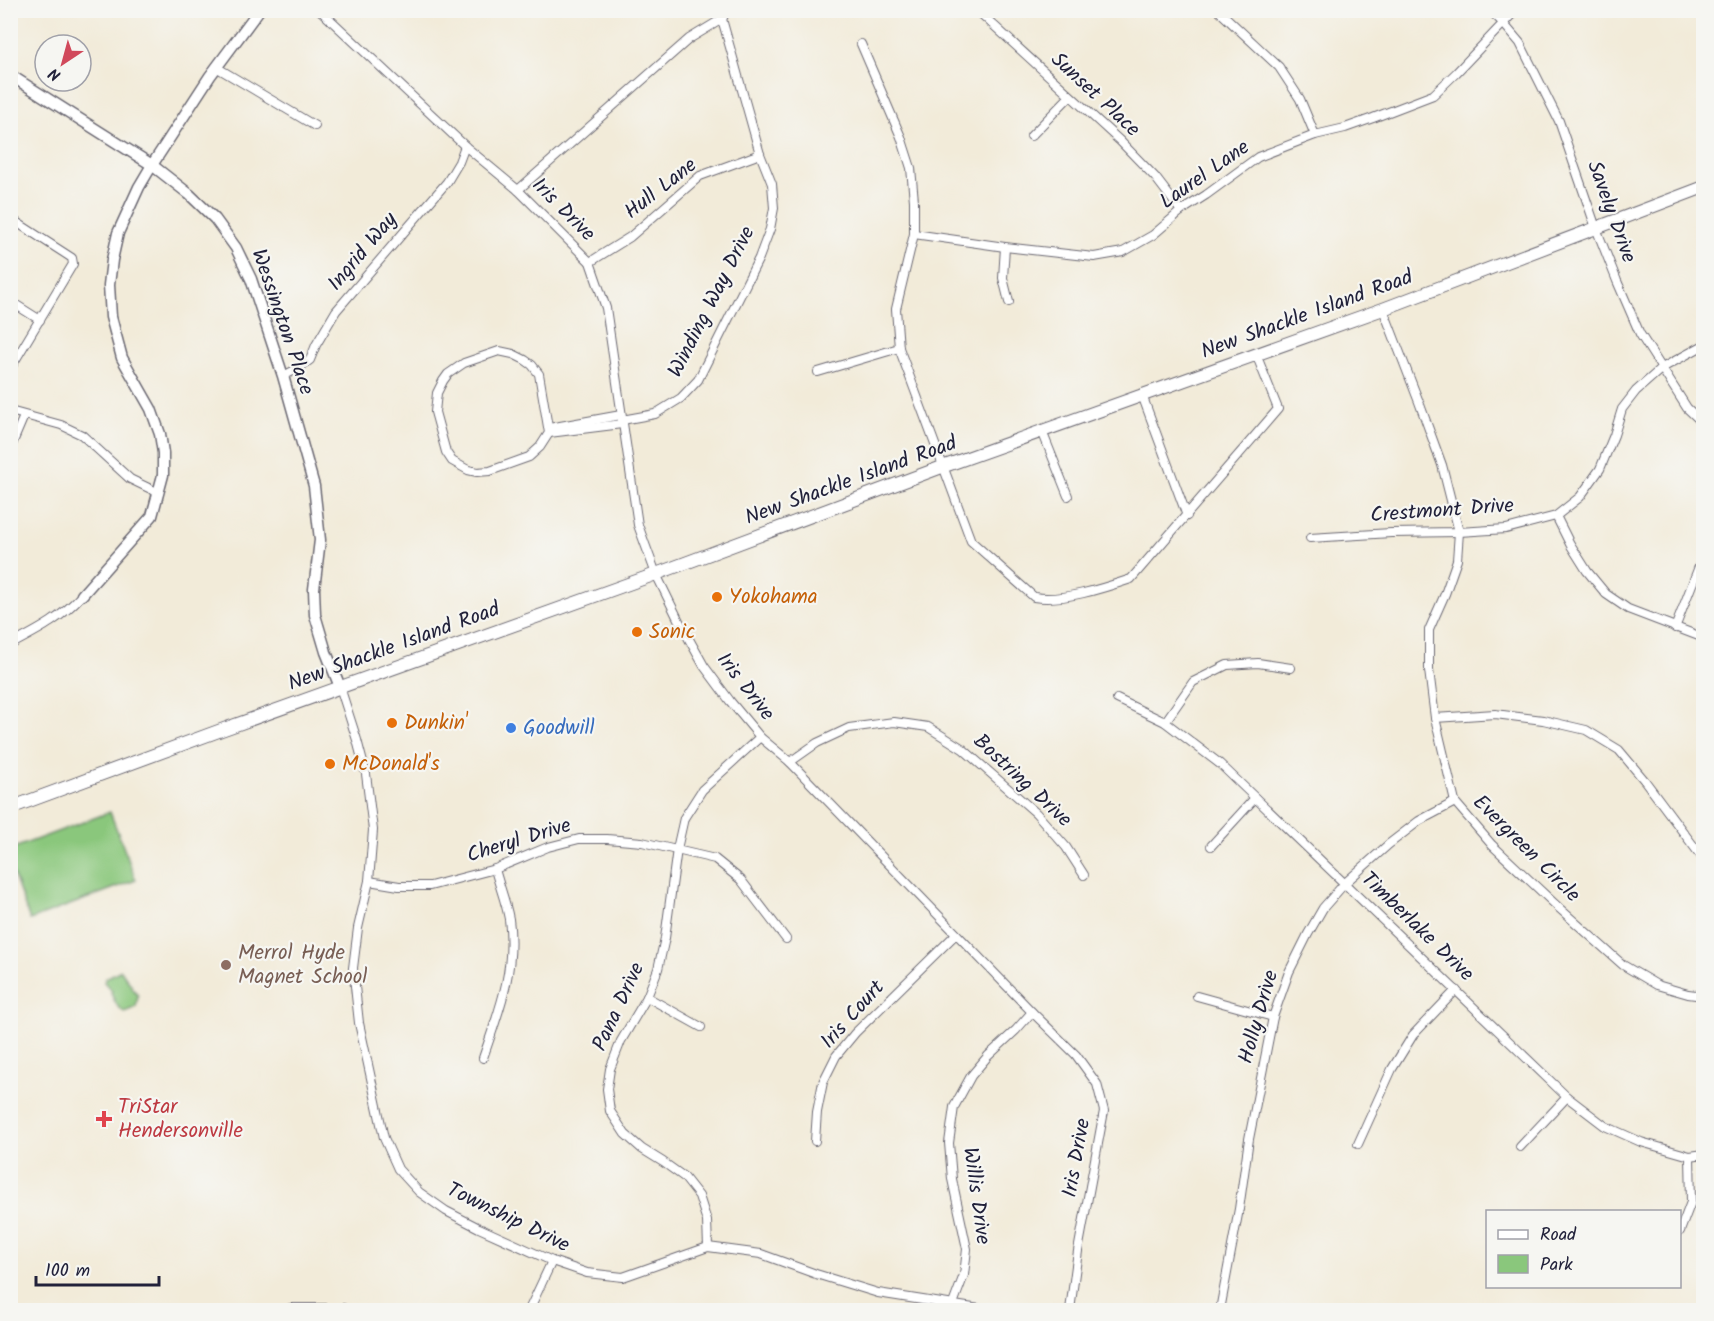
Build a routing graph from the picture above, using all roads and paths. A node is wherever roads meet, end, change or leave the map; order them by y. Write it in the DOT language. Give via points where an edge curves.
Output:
graph roads {
  1 [pos="259,10"];
  2 [pos="320,10"];
  3 [pos="727,10"];
  4 [pos="977,10"];
  5 [pos="1218,10"];
  6 [pos="1490,10"];
  7 [pos="1516,10"];
  8 [pos="722,19"];
  9 [pos="1503,23"];
  10 [pos="861,44"];
  11 [pos="216,67"];
  12 [pos="10,75"];
  13 [pos="1070,96"];
  14 [pos="315,126"];
  15 [pos="1315,135"];
  16 [pos="1032,136"];
  17 [pos="465,146"];
  18 [pos="760,154"];
  19 [pos="152,165"];
  20 [pos="1704,187"];
  21 [pos="518,190"];
  22 [pos="1181,211"];
  23 [pos="10,218"];
  24 [pos="1596,228"];
  25 [pos="914,234"];
  26 [pos="1005,247"];
  27 [pos="590,262"];
  28 [pos="10,301"];
  29 [pos="1009,302"];
  30 [pos="1383,309"];
  31 [pos="40,320"];
  32 [pos="1704,345"];
  33 [pos="899,348"];
  34 [pos="1256,354"];
  35 [pos="1662,368"];
  36 [pos="10,369"];
  37 [pos="818,372"];
  38 [pos="283,376"];
  39 [pos="1142,395"];
  40 [pos="10,411"];
  41 [pos="24,416"];
  42 [pos="622,420"];
  43 [pos="1704,424"];
  44 [pos="549,430"];
  45 [pos="1042,431"];
  46 [pos="10,449"];
  47 [pos="942,467"];
  48 [pos="159,494"];
  49 [pos="1068,496"];
  50 [pos="1187,516"];
  51 [pos="1556,516"];
  52 [pos="1460,532"];
  53 [pos="1311,538"];
  54 [pos="1700,564"];
  55 [pos="656,574"];
  56 [pos="82,594"];
  57 [pos="1675,628"];
  58 [pos="1704,638"];
  59 [pos="10,645"];
  60 [pos="1291,668"];
  61 [pos="340,687"];
  62 [pos="1117,699"];
  63 [pos="1435,718"];
  64 [pos="1165,722"];
  65 [pos="760,737"];
  66 [pos="790,762"];
  67 [pos="1255,798"];
  68 [pos="1455,802"];
  69 [pos="10,808"];
  70 [pos="1211,846"];
  71 [pos="677,849"];
  72 [pos="1704,860"];
  73 [pos="495,869"];
  74 [pos="1084,875"];
  75 [pos="369,881"];
  76 [pos="1345,883"];
  77 [pos="956,934"];
  78 [pos="786,939"];
  79 [pos="1456,990"];
  80 [pos="1197,996"];
  81 [pos="1704,996"];
  82 [pos="647,997"];
  83 [pos="1032,1012"];
  84 [pos="1273,1017"];
  85 [pos="701,1027"];
  86 [pos="483,1058"];
  87 [pos="1567,1096"];
  88 [pos="815,1141"];
  89 [pos="1358,1144"];
  90 [pos="1520,1147"];
  91 [pos="1704,1154"];
  92 [pos="1690,1156"];
  93 [pos="1681,1228"];
  94 [pos="708,1247"];
  95 [pos="552,1261"];
  96 [pos="953,1304"];
  97 [pos="284,1311"];
  98 [pos="347,1311"];
  99 [pos="529,1311"];
  100 [pos="986,1311"];
  101 [pos="1070,1311"];
  102 [pos="1220,1311"];
  1 -- 11 [label="street"];
  2 -- 17 [label="street, Iris Drive"];
  3 -- 8 [label="street"];
  4 -- 13 [label="street, Sunset Place"];
  5 -- 15 [label="street" via="1278,67 1300,99"];
  6 -- 9 [label="street, Savely Drive"];
  7 -- 9 [label="street, Laurel Lane"];
  8 -- 18 [label="street, Winding Way Drive"];
  8 -- 21 [label="street" via="689,39"];
  9 -- 15 [label="street, Laurel Lane" via="1433,95 1364,122"];
  9 -- 24 [label="street, Savely Drive" via="1520,43 1559,121"];
  10 -- 25 [label="street" via="911,168"];
  11 -- 14 [label="street"];
  11 -- 19 [label="street"];
  12 -- 19 [label="street, Wessington Place"];
  13 -- 16 [label="street"];
  13 -- 22 [label="street, Sunset Place" via="1155,177"];
  15 -- 22 [label="street, Laurel Lane" via="1258,157"];
  17 -- 21 [label="street, Iris Drive"];
  17 -- 38 [label="street, Ingrid Way" via="447,182 336,311 310,360"];
  18 -- 27 [label="street, Hull Lane" via="700,176 630,237"];
  18 -- 42 [label="street, Winding Way Drive" via="772,184 774,208 770,229 698,380 681,398 655,414"];
  19 -- 38 [label="street, Wessington Place" via="216,219 236,248 251,279"];
  19 -- 48 [label="street" via="118,233 109,285 111,317 122,358 160,434 163,475"];
  20 -- 24 [label="main road, New Shackle Island Road"];
  21 -- 27 [label="street, Iris Drive"];
  22 -- 26 [label="street, Laurel Lane" via="1153,235 1123,252 1094,257"];
  23 -- 31 [label="street" via="72,258 71,269"];
  24 -- 30 [label="main road, New Shackle Island Road"];
  24 -- 35 [label="street, Savely Drive" via="1640,334"];
  25 -- 26 [label="street, Laurel Lane"];
  25 -- 33 [label="street" via="896,309"];
  26 -- 29 [label="street" via="1003,278"];
  27 -- 42 [label="street, Iris Drive" via="606,308"];
  28 -- 31 [label="street"];
  30 -- 34 [label="main road, New Shackle Island Road"];
  30 -- 52 [label="street, Evergreen Circle" via="1442,465"];
  31 -- 36 [label="street"];
  32 -- 35 [label="street, Crestmont Drive"];
  33 -- 37 [label="street"];
  33 -- 47 [label="street"];
  34 -- 39 [label="main road, New Shackle Island Road"];
  34 -- 50 [label="street" via="1278,409"];
  35 -- 43 [label="street, Savely Drive" via="1687,408"];
  35 -- 51 [label="street, Crestmont Drive" via="1622,409 1600,469 1580,497"];
  38 -- 61 [label="street, Wessington Place" via="314,486 320,540 315,615"];
  39 -- 45 [label="main road, New Shackle Island Road"];
  39 -- 50 [label="street"];
  40 -- 41 [label="street"];
  41 -- 46 [label="street"];
  41 -- 48 [label="street" via="82,435 130,479"];
  42 -- 44 [label="street, Winding Way Drive"];
  42 -- 55 [label="street, Iris Drive" via="638,525"];
  44 -- 44 [label="street" via="535,453 520,461 490,471 468,470 446,452 435,412 437,393 448,374 464,363 499,351 513,354 539,374"];
  45 -- 47 [label="main road, New Shackle Island Road"];
  45 -- 49 [label="street"];
  47 -- 50 [label="street" via="971,541 1034,597 1046,599 1131,579"];
  47 -- 55 [label="main road, New Shackle Island Road"];
  48 -- 56 [label="street" via="152,516"];
  51 -- 52 [label="street, Crestmont Drive" via="1506,529"];
  51 -- 57 [label="street" via="1575,553 1606,594 1628,609"];
  52 -- 53 [label="street, Crestmont Drive"];
  52 -- 63 [label="street, Evergreen Circle" via="1457,560 1429,630"];
  54 -- 57 [label="street"];
  55 -- 61 [label="main road, New Shackle Island Road"];
  55 -- 65 [label="street, Iris Drive" via="705,666"];
  56 -- 59 [label="street" via="51,624"];
  57 -- 58 [label="street"];
  60 -- 64 [label="street" via="1258,663 1227,665 1193,682"];
  61 -- 69 [label="main road, New Shackle Island Road"];
  61 -- 75 [label="street, Township Drive" via="366,774 373,834"];
  62 -- 64 [label="street, Timberlake Drive"];
  63 -- 68 [label="street, Evergreen Circle"];
  63 -- 72 [label="street" via="1495,714 1586,730 1619,750"];
  64 -- 67 [label="street, Timberlake Drive" via="1220,764"];
  65 -- 66 [label="street, Iris Drive"];
  65 -- 71 [label="street, Pana Drive" via="702,790 684,818"];
  66 -- 74 [label="street, Bostring Drive" via="849,728 894,722 928,727 963,749 1036,813"];
  66 -- 77 [label="street, Iris Drive"];
  67 -- 70 [label="street"];
  67 -- 76 [label="street, Timberlake Drive"];
  68 -- 76 [label="street, Holly Drive" via="1419,821"];
  68 -- 81 [label="street, Evergreen Circle" via="1492,845 1623,965 1657,985"];
  71 -- 73 [label="street, Cheryl Drive" via="642,842 579,839"];
  71 -- 78 [label="street, Cheryl Drive" via="715,859 741,880"];
  71 -- 82 [label="street, Pana Drive" via="665,938"];
  73 -- 75 [label="street, Cheryl Drive" via="430,886"];
  73 -- 86 [label="street" via="508,916 510,967"];
  75 -- 95 [label="street, Township Drive" via="353,968 359,1023 384,1138 398,1169 419,1192 446,1211"];
  76 -- 79 [label="street, Timberlake Drive"];
  76 -- 84 [label="street, Holly Drive" via="1323,908 1308,934"];
  77 -- 83 [label="street, Iris Drive"];
  77 -- 88 [label="street, Iris Court" via="836,1056 823,1082"];
  79 -- 87 [label="street, Timberlake Drive"];
  79 -- 89 [label="street" via="1413,1035 1392,1069"];
  80 -- 84 [label="street"];
  82 -- 85 [label="street"];
  82 -- 94 [label="street, Pana Drive" via="621,1041 610,1069 610,1111 625,1134 684,1177 699,1196"];
  83 -- 96 [label="street, Willis Drive" via="971,1076 954,1107 949,1143 952,1179 967,1250 964,1275"];
  83 -- 101 [label="street, Iris Drive" via="1076,1055 1096,1084 1104,1111"];
  84 -- 102 [label="street, Holly Drive"];
  87 -- 90 [label="street"];
  87 -- 92 [label="street, Timberlake Drive" via="1605,1126 1641,1142"];
  91 -- 92 [label="street, Timberlake Drive"];
  92 -- 93 [label="street" via="1691,1202"];
  94 -- 95 [label="street, Township Drive" via="623,1277 587,1273"];
  94 -- 96 [label="street, Township Drive" via="761,1254 878,1293"];
  95 -- 99 [label="street"];
  96 -- 100 [label="street, Township Drive"];
  97 -- 98 [label="street"];
}
